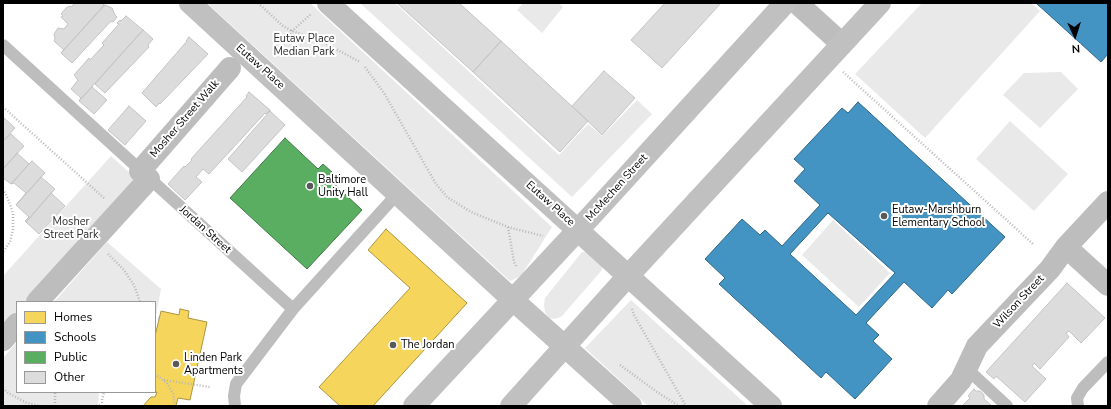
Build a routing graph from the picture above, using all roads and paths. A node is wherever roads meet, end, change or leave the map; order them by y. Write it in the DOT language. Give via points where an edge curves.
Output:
graph roads {
  1 [pos="190,3"];
  2 [pos="258,3"];
  3 [pos="785,3"];
  4 [pos="797,3"];
  5 [pos="880,3"];
  6 [pos="321,7"];
  7 [pos="292,31"];
  8 [pos="842,44"];
  9 [pos="3,45"];
  10 [pos="261,67"];
  11 [pos="230,68"];
  12 [pos="840,69"];
  13 [pos="3,107"];
  14 [pos="144,175"];
  15 [pos="3,189"];
  16 [pos="398,193"];
  17 [pos="1108,202"];
  18 [pos="119,212"];
  19 [pos="508,227"];
  20 [pos="578,230"];
  21 [pos="545,237"];
  22 [pos="93,241"];
  23 [pos="1033,244"];
  24 [pos="1066,247"];
  25 [pos="3,252"];
  26 [pos="517,268"];
  27 [pos="628,276"];
  28 [pos="1108,285"];
  29 [pos="513,300"];
  30 [pos="38,301"];
  31 [pos="140,301"];
  32 [pos="631,305"];
  33 [pos="292,308"];
  34 [pos="16,325"];
  35 [pos="3,340"];
  36 [pos="565,346"];
  37 [pos="1108,362"];
  38 [pos="618,364"];
  39 [pos="967,369"];
  40 [pos="156,375"];
  41 [pos="164,380"];
  42 [pos="210,387"];
  43 [pos="3,388"];
  44 [pos="55,393"];
  45 [pos="104,393"];
  46 [pos="102,405"];
  47 [pos="39,406"];
  48 [pos="55,406"];
  49 [pos="96,406"];
  50 [pos="175,406"];
  51 [pos="235,406"];
  52 [pos="414,406"];
  53 [pos="511,406"];
  54 [pos="631,406"];
  55 [pos="679,406"];
  56 [pos="686,406"];
  57 [pos="771,406"];
  58 [pos="938,406"];
  59 [pos="1007,406"];
  60 [pos="1078,406"];
  1 -- 10 [label="street, Eutaw Place"];
  2 -- 7 [label="path"];
  3 -- 20 [label="street, McMechen Street"];
  4 -- 8 [label="street"];
  5 -- 8 [label="street"];
  6 -- 7 [label="path"];
  6 -- 20 [label="street, Eutaw Place"];
  7 -- 10 [label="path" via="274,57"];
  7 -- 19 [label="path" via="319,40 362,64 384,93 436,184 447,197 471,212"];
  8 -- 27 [label="street"];
  9 -- 14 [label="lane, Jordan Street"];
  10 -- 16 [label="street, Eutaw Place"];
  11 -- 14 [label="street, Mosher Street Walk"];
  12 -- 23 [label="path"];
  13 -- 18 [label="path"];
  14 -- 18 [label="street, Mosher Street Walk"];
  14 -- 33 [label="lane, Jordan Street"];
  15 -- 25 [label="path" via="13,213 10,242"];
  16 -- 29 [label="street, Eutaw Place"];
  16 -- 33 [label="lane"];
  17 -- 24 [label="street, Wilson Street"];
  18 -- 22 [label="street, Mosher Street Walk"];
  19 -- 21 [label="path"];
  19 -- 26 [label="path"];
  20 -- 27 [label="street, Eutaw Place"];
  20 -- 29 [label="street, McMechen Street"];
  22 -- 30 [label="street, Mosher Street Walk"];
  22 -- 31 [label="path" via="123,269 134,285"];
  24 -- 28 [label="street"];
  24 -- 39 [label="street, Wilson Street" via="1050,269 977,346"];
  27 -- 36 [label="street"];
  27 -- 57 [label="street, Eutaw Place"];
  29 -- 36 [label="street, Eutaw Place"];
  29 -- 52 [label="street, McMechen Street"];
  32 -- 56 [label="path" via="634,315"];
  33 -- 51 [label="lane" via="236,384"];
  34 -- 35 [label="street"];
  36 -- 53 [label="street"];
  36 -- 54 [label="street, Eutaw Place"];
  37 -- 60 [label="lane" via="1082,388 1077,398"];
  38 -- 55 [label="path"];
  39 -- 58 [label="street, Wilson Street" via="961,380"];
  39 -- 59 [label="lane"];
  40 -- 41 [label="path"];
  41 -- 42 [label="path"];
  41 -- 50 [label="path" via="173,394"];
  43 -- 47 [label="path" via="27,403"];
  44 -- 48 [label="path"];
  45 -- 46 [label="path"];
  46 -- 49 [label="path"];
}
